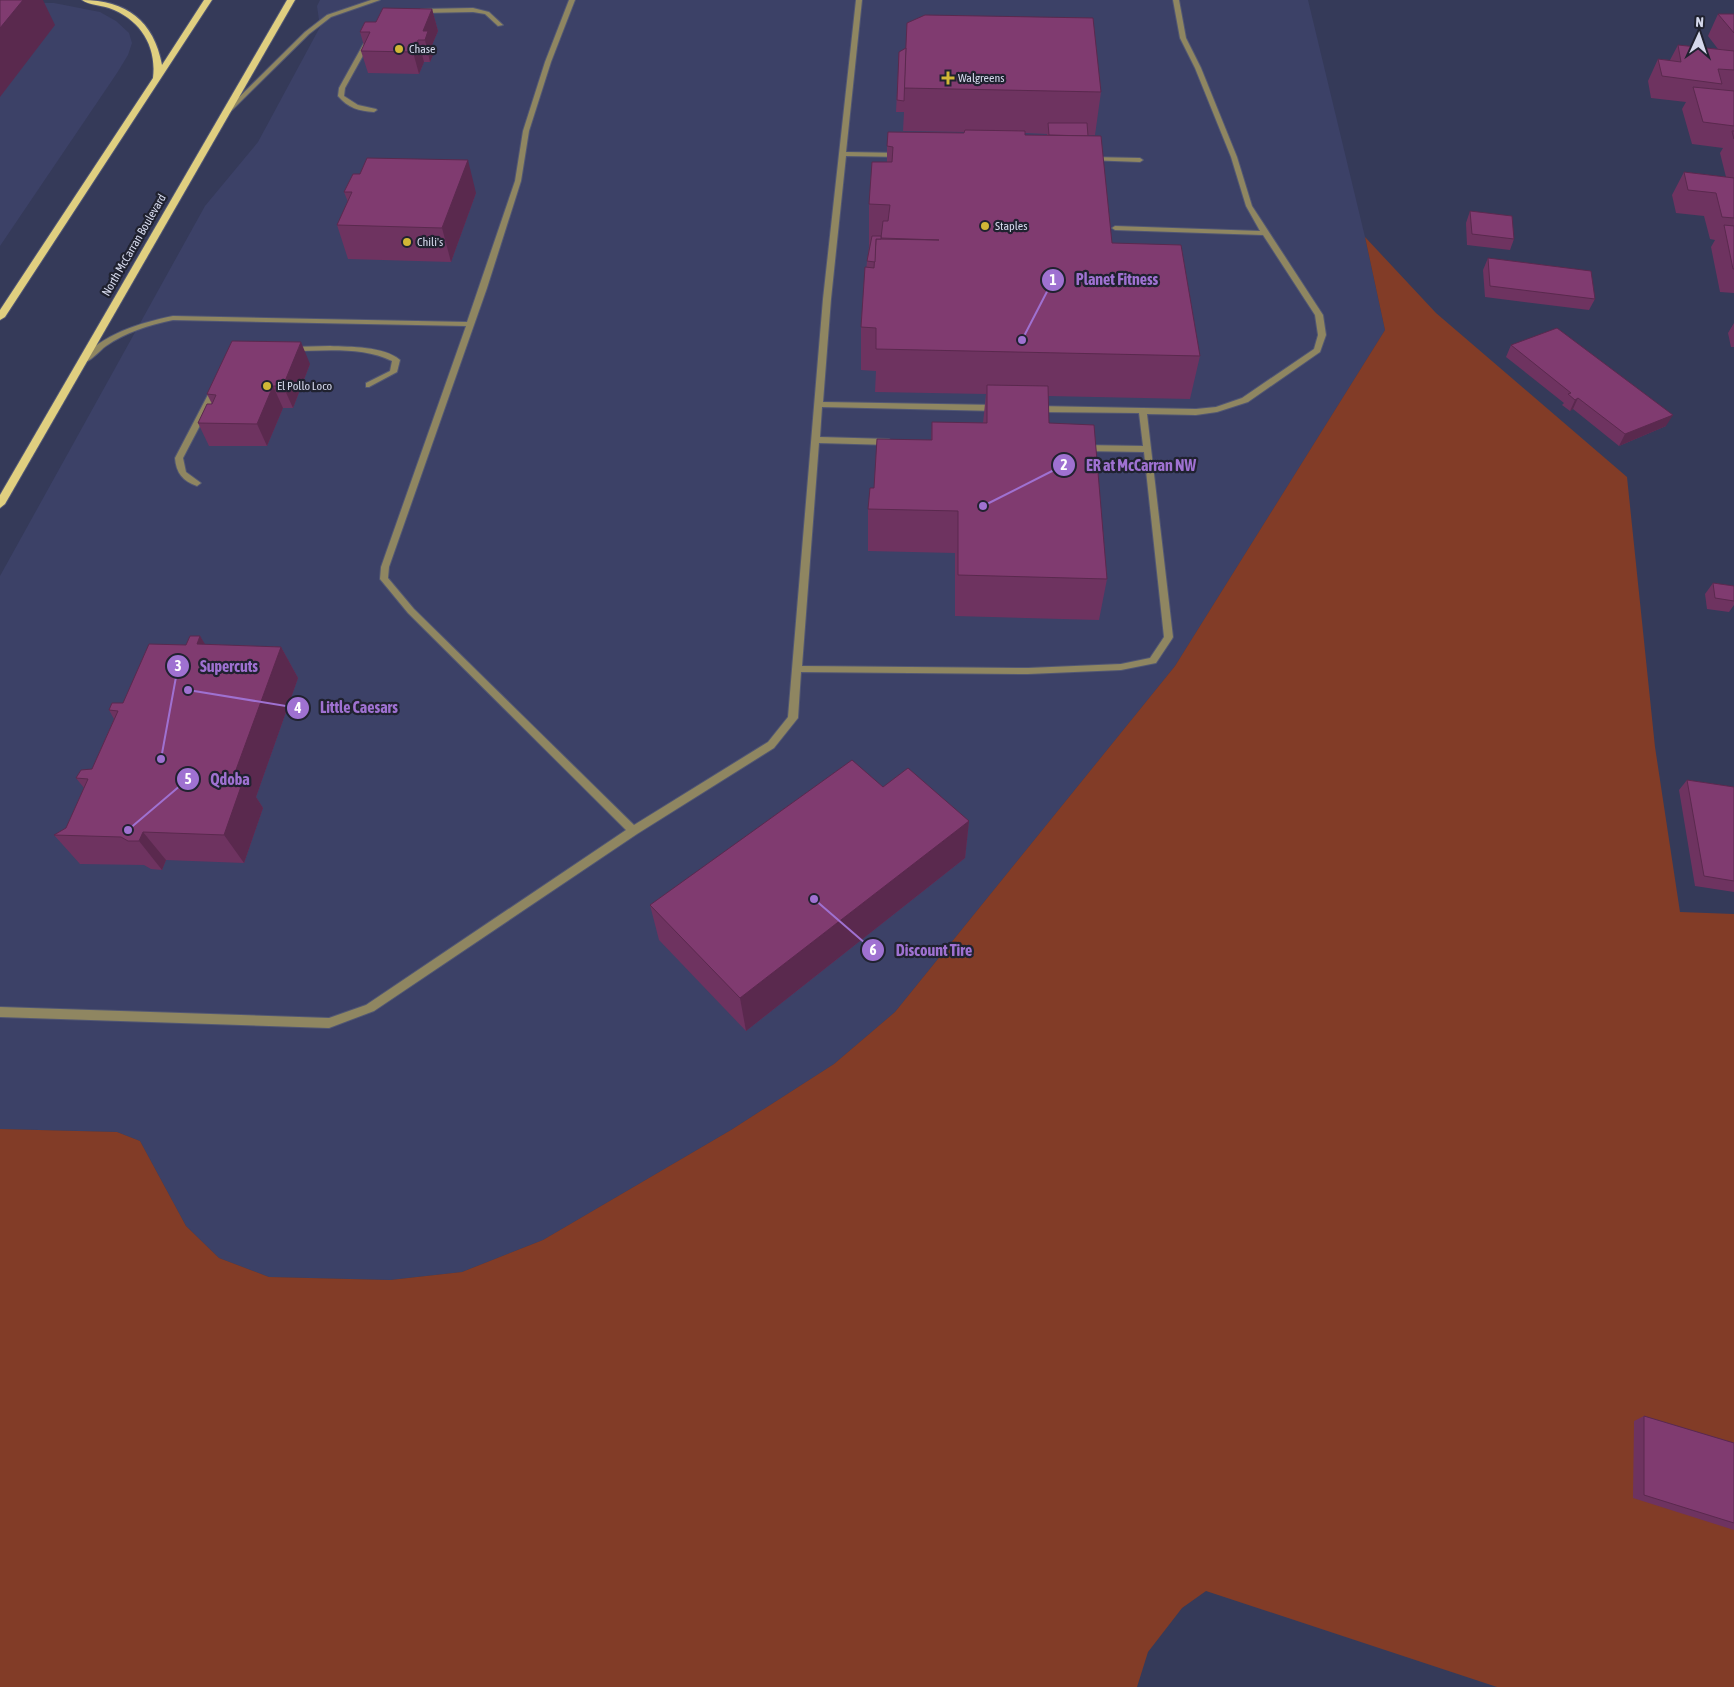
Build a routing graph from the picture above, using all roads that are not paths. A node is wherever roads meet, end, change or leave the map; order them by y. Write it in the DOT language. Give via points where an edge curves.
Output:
graph roads {
  1 [pos="86,0"];
  2 [pos="208,0"];
  3 [pos="291,0"];
  4 [pos="378,0"];
  5 [pos="572,0"];
  6 [pos="859,0"];
  7 [pos="1176,0"];
  8 [pos="412,12"];
  9 [pos="500,25"];
  10 [pos="371,36"];
  11 [pos="374,110"];
  12 [pos="133,113"];
  13 [pos="221,118"];
  14 [pos="842,154"];
  15 [pos="911,155"];
  16 [pos="1081,158"];
  17 [pos="1140,160"];
  18 [pos="1115,228"];
  19 [pos="1264,232"];
  20 [pos="0,317"];
  21 [pos="470,324"];
  22 [pos="280,348"];
  23 [pos="80,363"];
  24 [pos="220,380"];
  25 [pos="370,385"];
  26 [pos="818,404"];
  27 [pos="1005,408"];
  28 [pos="1025,408"];
  29 [pos="1143,411"];
  30 [pos="816,440"];
  31 [pos="894,442"];
  32 [pos="1069,447"];
  33 [pos="1147,449"];
  34 [pos="197,483"];
  35 [pos="0,504"];
  36 [pos="798,669"];
  37 [pos="633,831"];
  38 [pos="0,1012"];
  1 -- 12 [label="main road" via="126,13 143,24 151,38 158,74"];
  2 -- 12 [label="main road"];
  3 -- 13 [label="main road, North McCarran Boulevard"];
  4 -- 13 [label="lane" via="329,16 307,33"];
  5 -- 21 [label="lane" via="526,131 518,182"];
  6 -- 14 [label="lane"];
  7 -- 19 [label="lane" via="1183,38 1234,157 1250,206"];
  8 -- 9 [label="lane" via="473,10 487,13"];
  10 -- 11 [label="lane" via="342,88 341,96 356,108"];
  12 -- 20 [label="main road"];
  13 -- 23 [label="main road, North McCarran Boulevard"];
  14 -- 15 [label="lane"];
  14 -- 26 [label="lane"];
  16 -- 17 [label="lane"];
  18 -- 19 [label="lane"];
  19 -- 29 [label="lane" via="1319,314 1322,335 1317,350 1245,400 1196,412"];
  21 -- 23 [label="lane" via="173,318 132,329 103,343"];
  21 -- 37 [label="lane" via="385,567 384,579 411,611"];
  22 -- 25 [label="lane" via="387,354 396,360 393,372"];
  23 -- 35 [label="main road, North McCarran Boulevard"];
  24 -- 34 [label="lane" via="179,458 179,467 187,480"];
  26 -- 27 [label="lane"];
  26 -- 30 [label="lane"];
  28 -- 29 [label="lane"];
  29 -- 33 [label="lane"];
  30 -- 31 [label="lane"];
  30 -- 36 [label="lane"];
  32 -- 33 [label="lane"];
  33 -- 36 [label="lane" via="1169,637 1153,661 1121,667 1028,671"];
  36 -- 37 [label="lane" via="793,718 771,745"];
  37 -- 38 [label="lane" via="370,1008 329,1023"];
}
